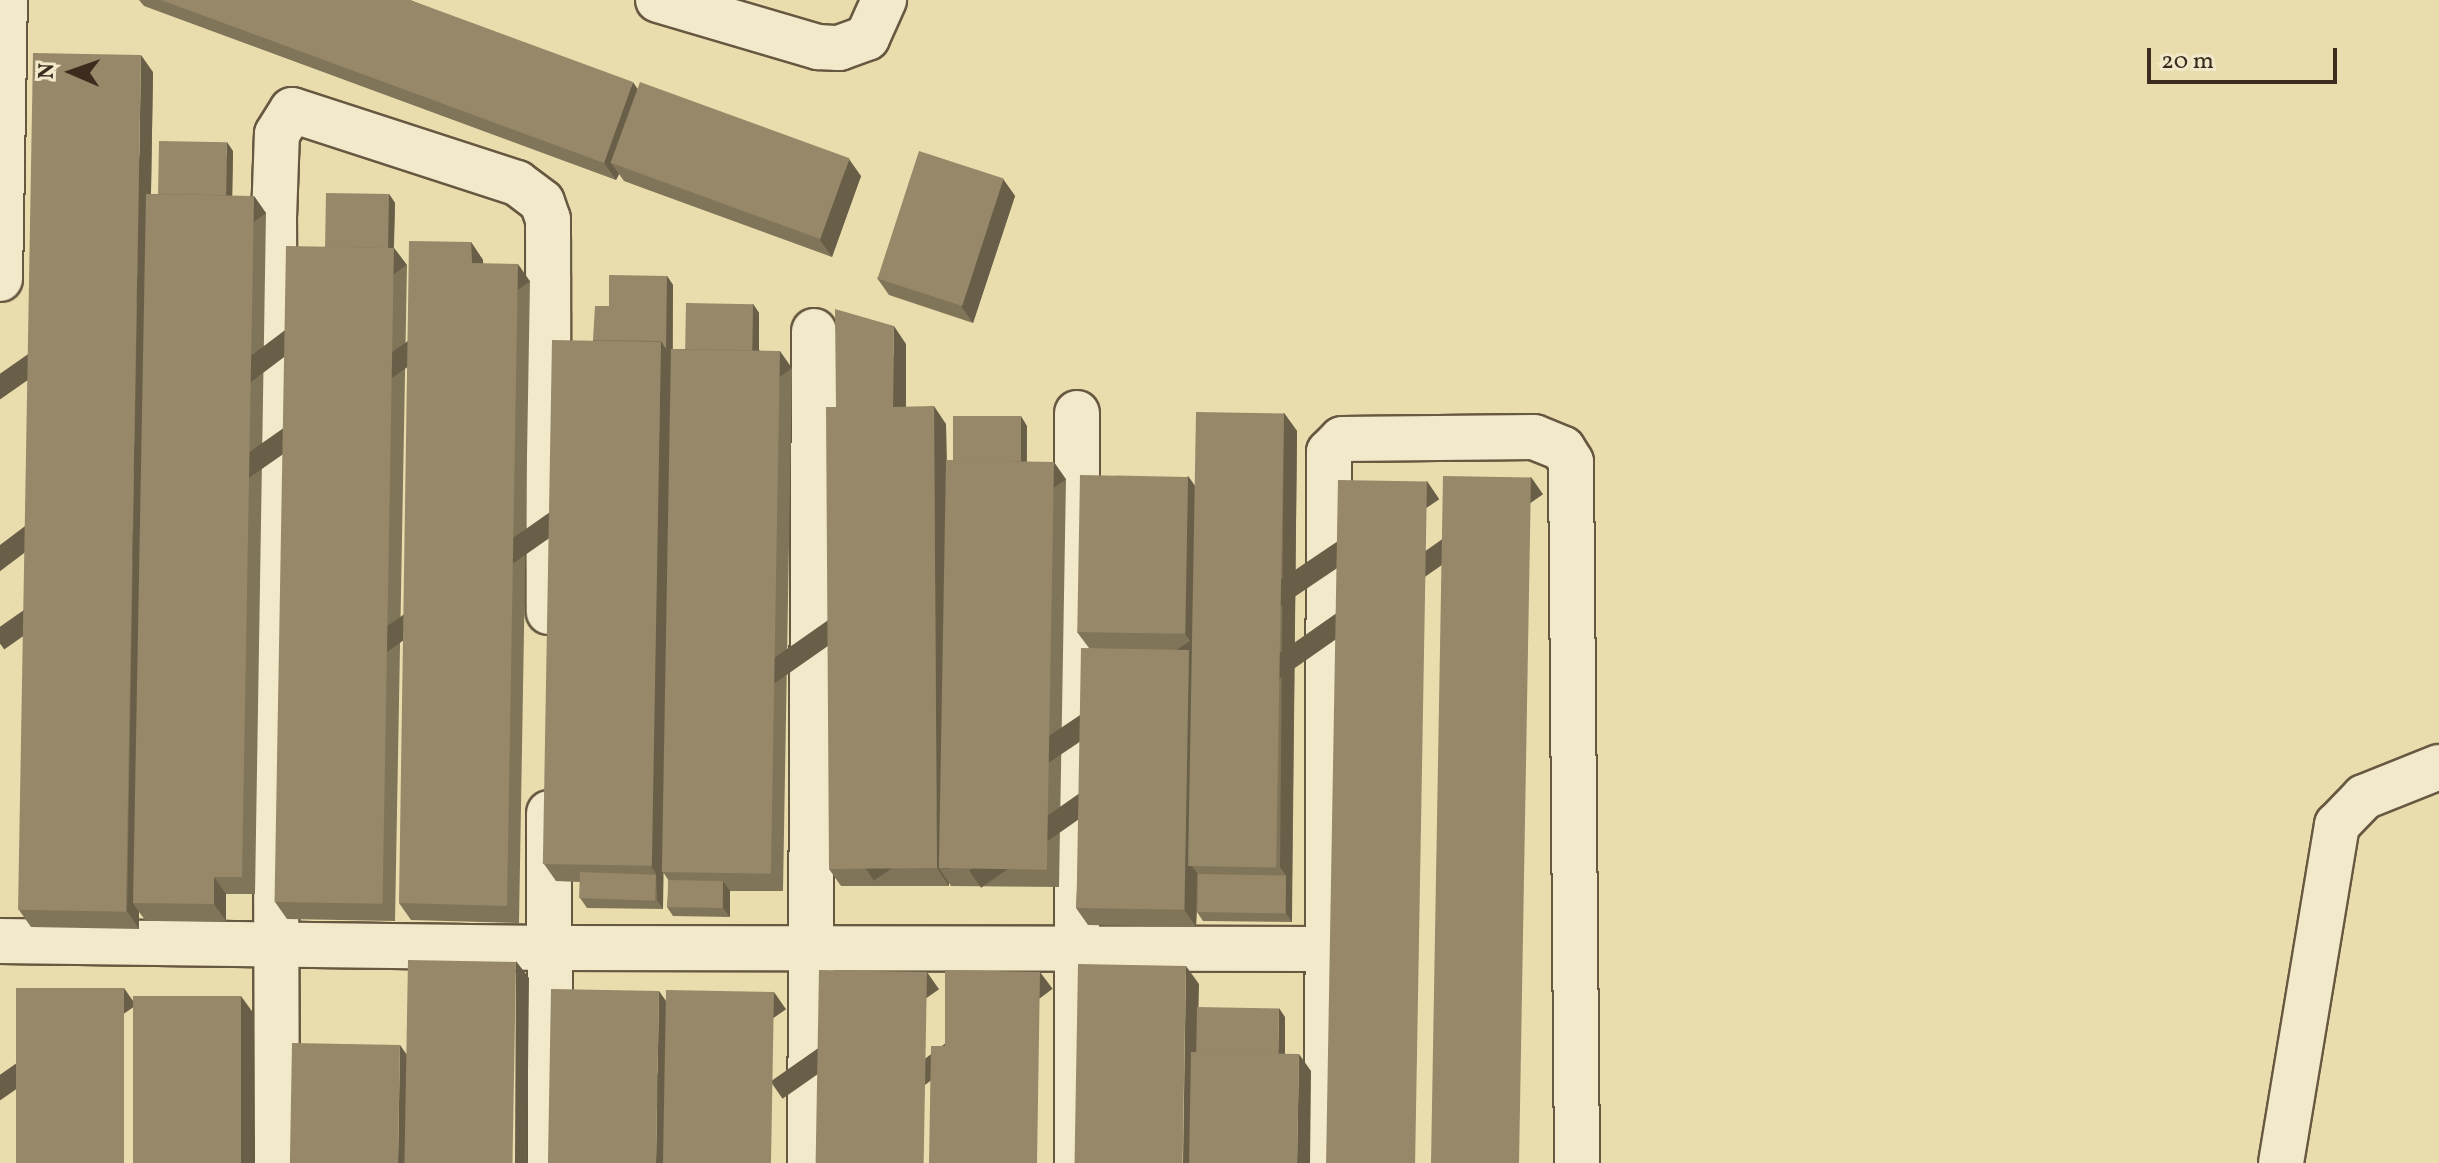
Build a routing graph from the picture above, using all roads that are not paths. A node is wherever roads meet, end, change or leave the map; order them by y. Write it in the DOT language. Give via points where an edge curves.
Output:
graph roads {
  1 [pos="658,0"];
  2 [pos="884,0"];
  3 [pos="3,1"];
  4 [pos="0,279"];
  5 [pos="814,331"];
  6 [pos="1077,413"];
  7 [pos="549,647"];
  8 [pos="2439,767"];
  9 [pos="549,774"];
  10 [pos="0,919"];
  11 [pos="0,941"];
  12 [pos="275,945"];
  13 [pos="549,948"];
  14 [pos="813,949"];
  15 [pos="1076,949"];
  16 [pos="1327,949"];
  17 [pos="0,951"];
  18 [pos="277,1163"];
  19 [pos="550,1163"];
  20 [pos="810,1163"];
  21 [pos="1077,1163"];
  22 [pos="1327,1163"];
  23 [pos="1577,1163"];
  24 [pos="2281,1163"];
  1 -- 2 [label="street" via="818,47 839,48 867,38"];
  3 -- 4 [label="street"];
  5 -- 14 [label="street"];
  6 -- 15 [label="street"];
  7 -- 12 [label="street" via="548,219 542,202 517,183 292,110 277,134 274,218"];
  8 -- 24 [label="street" via="2364,797 2337,825"];
  9 -- 13 [label="street"];
  10 -- 11 [label="street"];
  11 -- 12 [label="street"];
  11 -- 17 [label="street"];
  12 -- 13 [label="street"];
  12 -- 18 [label="street"];
  13 -- 14 [label="street"];
  13 -- 19 [label="street"];
  14 -- 15 [label="street"];
  14 -- 20 [label="street"];
  15 -- 16 [label="street"];
  15 -- 21 [label="street"];
  16 -- 22 [label="street"];
  16 -- 23 [label="street" via="1329,452 1342,439 1353,438 1549,440 1571,462"];
}
